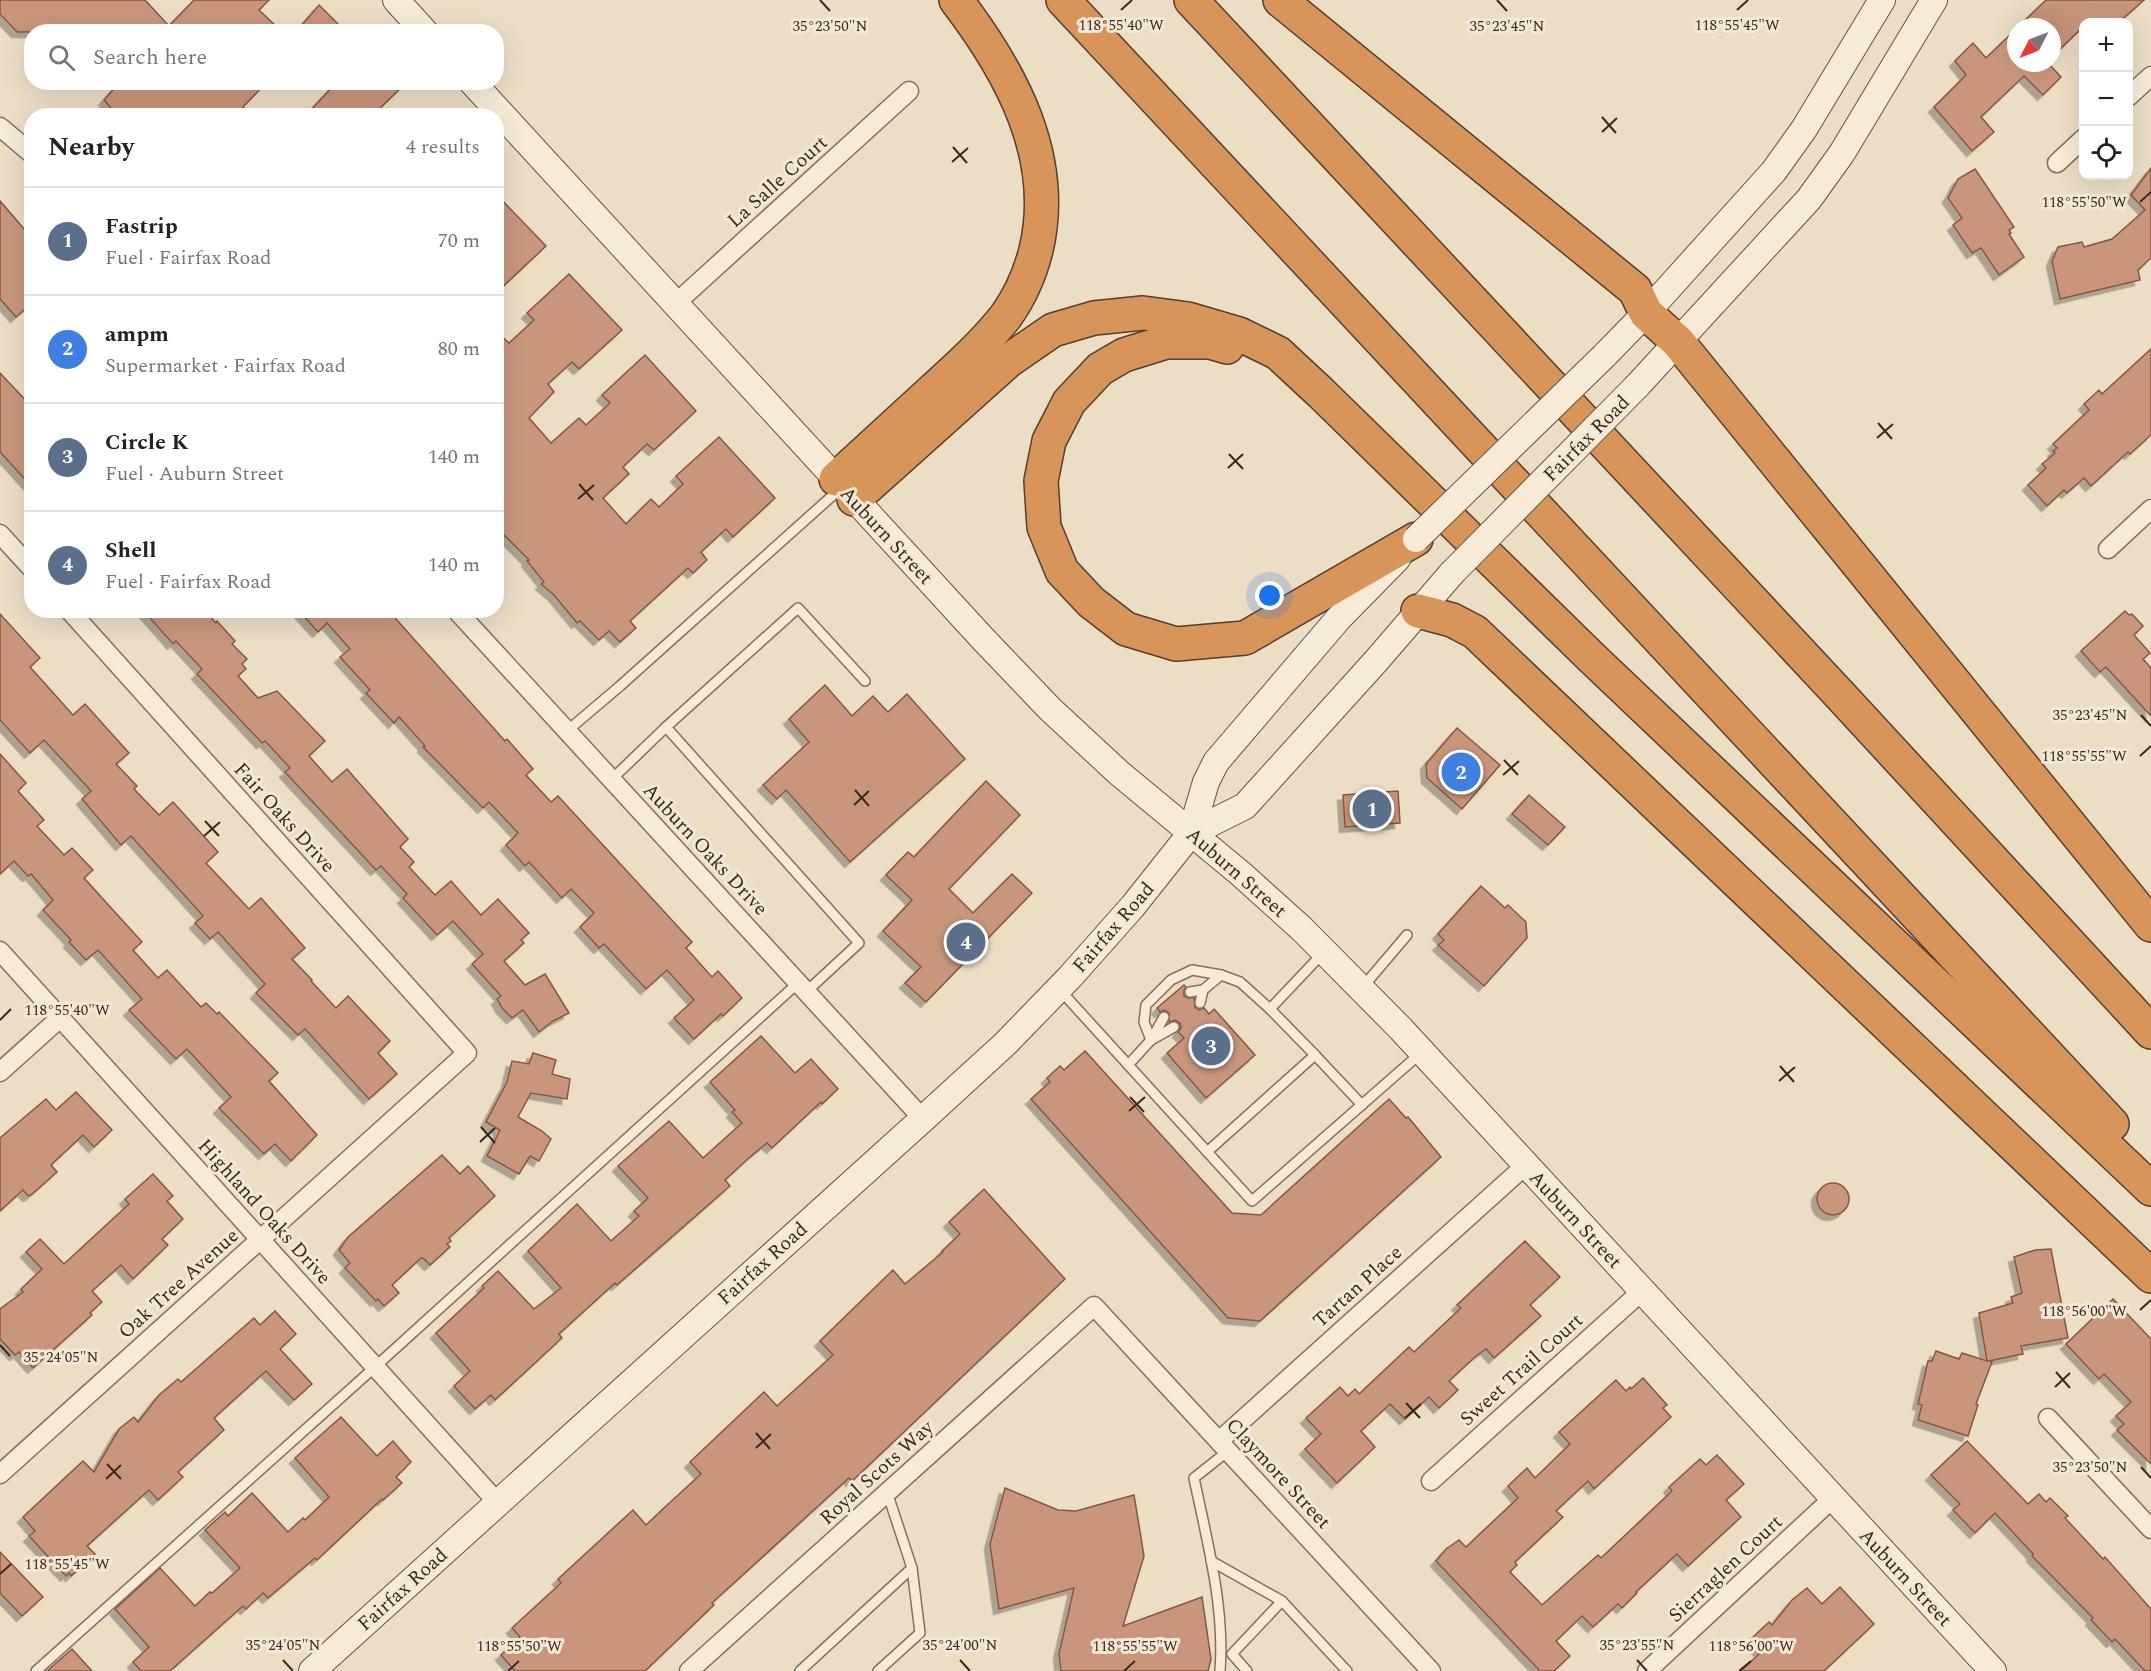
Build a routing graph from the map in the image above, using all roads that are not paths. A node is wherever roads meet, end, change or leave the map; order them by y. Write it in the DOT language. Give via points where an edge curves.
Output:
graph roads {
  1 [pos="396,0"];
  2 [pos="956,0"];
  3 [pos="1063,0"];
  4 [pos="1191,0"];
  5 [pos="1280,0"];
  6 [pos="1882,0"];
  7 [pos="1934,0"];
  8 [pos="418,24"];
  9 [pos="2151,76"];
  10 [pos="479,90"];
  11 [pos="909,91"];
  12 [pos="2133,92"];
  13 [pos="496,108"];
  14 [pos="504,117"];
  15 [pos="0,127"];
  16 [pos="2079,142"];
  17 [pos="24,147"];
  18 [pos="2056,163"];
  19 [pos="675,304"];
  20 [pos="1646,313"];
  21 [pos="1678,342"];
  22 [pos="1321,393"];
  23 [pos="844,488"];
  24 [pos="2151,509"];
  25 [pos="0,534"];
  26 [pos="1416,539"];
  27 [pos="2108,549"];
  28 [pos="24,560"];
  29 [pos="1418,611"];
  30 [pos="76,618"];
  31 [pos="463,618"];
  32 [pos="865,681"];
  33 [pos="666,727"];
  34 [pos="567,731"];
  35 [pos="611,780"];
  36 [pos="1191,833"];
  37 [pos="2151,925"];
  38 [pos="1407,936"];
  39 [pos="0,951"];
  40 [pos="1324,951"];
  41 [pos="1221,975"];
  42 [pos="802,988"];
  43 [pos="1362,988"];
  44 [pos="1059,989"];
  45 [pos="1203,990"];
  46 [pos="1190,992"];
  47 [pos="1200,1003"];
  48 [pos="1270,1009"];
  49 [pos="1164,1017"];
  50 [pos="60,1018"];
  51 [pos="1174,1027"];
  52 [pos="2151,1032"];
  53 [pos="1151,1040"];
  54 [pos="1422,1052"];
  55 [pos="467,1053"];
  56 [pos="1315,1055"];
  57 [pos="1128,1065"];
  58 [pos="0,1072"];
  59 [pos="1362,1105"];
  60 [pos="922,1119"];
  61 [pos="1207,1152"];
  62 [pos="1526,1165"];
  63 [pos="2151,1166"];
  64 [pos="2151,1189"];
  65 [pos="260,1240"];
  66 [pos="2151,1276"];
  67 [pos="1642,1291"];
  68 [pos="1094,1306"];
  69 [pos="375,1367"];
  70 [pos="2048,1418"];
  71 [pos="1223,1446"];
  72 [pos="0,1474"];
  73 [pos="1431,1481"];
  74 [pos="887,1492"];
  75 [pos="1833,1498"];
  76 [pos="497,1502"];
  77 [pos="2151,1529"];
  78 [pos="1211,1561"];
  79 [pos="912,1568"];
  80 [pos="1282,1601"];
  81 [pos="1222,1643"];
  82 [pos="1232,1654"];
  83 [pos="36,1671"];
  84 [pos="312,1671"];
  85 [pos="688,1671"];
  86 [pos="800,1671"];
  87 [pos="878,1671"];
  88 [pos="1220,1671"];
  89 [pos="1247,1671"];
  90 [pos="1347,1671"];
  91 [pos="1431,1671"];
  92 [pos="1647,1671"];
  93 [pos="1993,1671"];
  1 -- 8 [label="main road"];
  2 -- 23 [label="highway" via="981,33 1019,99 1042,180 1042,225 1029,276 1006,316"];
  3 -- 63 [label="highway"];
  4 -- 52 [label="highway"];
  5 -- 20 [label="highway" via="1635,290"];
  6 -- 20 [label="main road, Fairfax Road" via="1774,171"];
  7 -- 21 [label="main road, Fairfax Road" via="1842,153 1809,199"];
  9 -- 12 [label="street"];
  10 -- 13 [label="main road, Auburn Street"];
  11 -- 19 [label="street, La Salle Court"];
  14 -- 19 [label="main road, Auburn Street"];
  15 -- 17 [label="street"];
  16 -- 18 [label="street"];
  19 -- 23 [label="main road, Auburn Street"];
  20 -- 21 [label="highway"];
  20 -- 26 [label="main road, Fairfax Road, bridge"];
  21 -- 29 [label="main road, Fairfax Road, bridge"];
  21 -- 37 [label="highway"];
  22 -- 23 [label="highway" via="1278,353 1239,334 1188,320 1143,314 1094,318 1053,330"];
  22 -- 26 [label="highway" via="1247,353 1210,342 1166,342 1124,355 1100,369 1069,402 1049,441 1041,480 1044,527 1062,571 1090,603 1126,629 1176,644 1245,638"];
  22 -- 64 [label="highway" via="1600,665"];
  23 -- 34 [label="lane"];
  23 -- 36 [label="main road, Auburn Street" via="1050,709"];
  24 -- 27 [label="street"];
  25 -- 28 [label="street"];
  26 -- 36 [label="main road, Fairfax Road" via="1339,618 1216,762"];
  29 -- 36 [label="main road, Fairfax Road" via="1245,806"];
  29 -- 66 [label="highway" via="1452,620 1475,632"];
  30 -- 55 [label="street, Fair Oaks Drive"];
  31 -- 34 [label="street, Auburn Oaks Drive"];
  32 -- 33 [label="lane" via="798,608"];
  33 -- 35 [label="lane"];
  33 -- 42 [label="lane" via="859,943"];
  34 -- 35 [label="street, Auburn Oaks Drive"];
  35 -- 42 [label="street, Auburn Oaks Drive"];
  36 -- 40 [label="main road, Auburn Street"];
  36 -- 44 [label="main road, Fairfax Road"];
  38 -- 43 [label="lane"];
  39 -- 50 [label="street, Highland Oaks Drive"];
  40 -- 43 [label="main road, Auburn Street"];
  40 -- 48 [label="lane"];
  41 -- 45 [label="lane"];
  41 -- 48 [label="lane" via="1240,982"];
  41 -- 53 [label="lane" via="1192,970 1172,980 1146,1005 1144,1022"];
  42 -- 60 [label="street, Auburn Oaks Drive"];
  42 -- 69 [label="lane"];
  43 -- 54 [label="main road, Auburn Street"];
  44 -- 57 [label="lane"];
  44 -- 60 [label="main road, Fairfax Road"];
  45 -- 46 [label="lane"];
  45 -- 47 [label="lane"];
  48 -- 56 [label="lane"];
  49 -- 53 [label="lane"];
  50 -- 58 [label="street"];
  50 -- 65 [label="street, Highland Oaks Drive"];
  51 -- 53 [label="lane"];
  53 -- 57 [label="lane"];
  54 -- 59 [label="lane"];
  54 -- 62 [label="main road, Auburn Street"];
  55 -- 65 [label="street, Oak Tree Avenue"];
  56 -- 59 [label="lane"];
  56 -- 61 [label="lane"];
  57 -- 61 [label="lane"];
  59 -- 61 [label="lane" via="1252,1201"];
  60 -- 76 [label="main road, Fairfax Road"];
  62 -- 67 [label="main road, Auburn Street"];
  62 -- 71 [label="street, Tartan Place"];
  65 -- 69 [label="street, Highland Oaks Drive"];
  65 -- 72 [label="street, Oak Tree Avenue"];
  67 -- 73 [label="street, Sweet Trail Court"];
  67 -- 75 [label="main road, Auburn Street"];
  68 -- 71 [label="street, Claymore Street"];
  68 -- 74 [label="street, Royal Scots Way"];
  69 -- 76 [label="street, Highland Oaks Drive"];
  69 -- 83 [label="lane"];
  70 -- 77 [label="street"];
  71 -- 78 [label="lane" via="1194,1478"];
  71 -- 91 [label="street, Claymore Street"];
  74 -- 79 [label="lane"];
  74 -- 85 [label="street, Royal Scots Way"];
  75 -- 92 [label="street, Sierraglen Court"];
  75 -- 93 [label="main road, Auburn Street"];
  76 -- 84 [label="main road, Fairfax Road"];
  78 -- 80 [label="lane"];
  78 -- 81 [label="lane"];
  79 -- 86 [label="lane"];
  79 -- 87 [label="lane" via="920,1633"];
  80 -- 82 [label="lane"];
  80 -- 90 [label="lane"];
  81 -- 82 [label="lane"];
  81 -- 88 [label="lane"];
  82 -- 89 [label="lane"];
}
